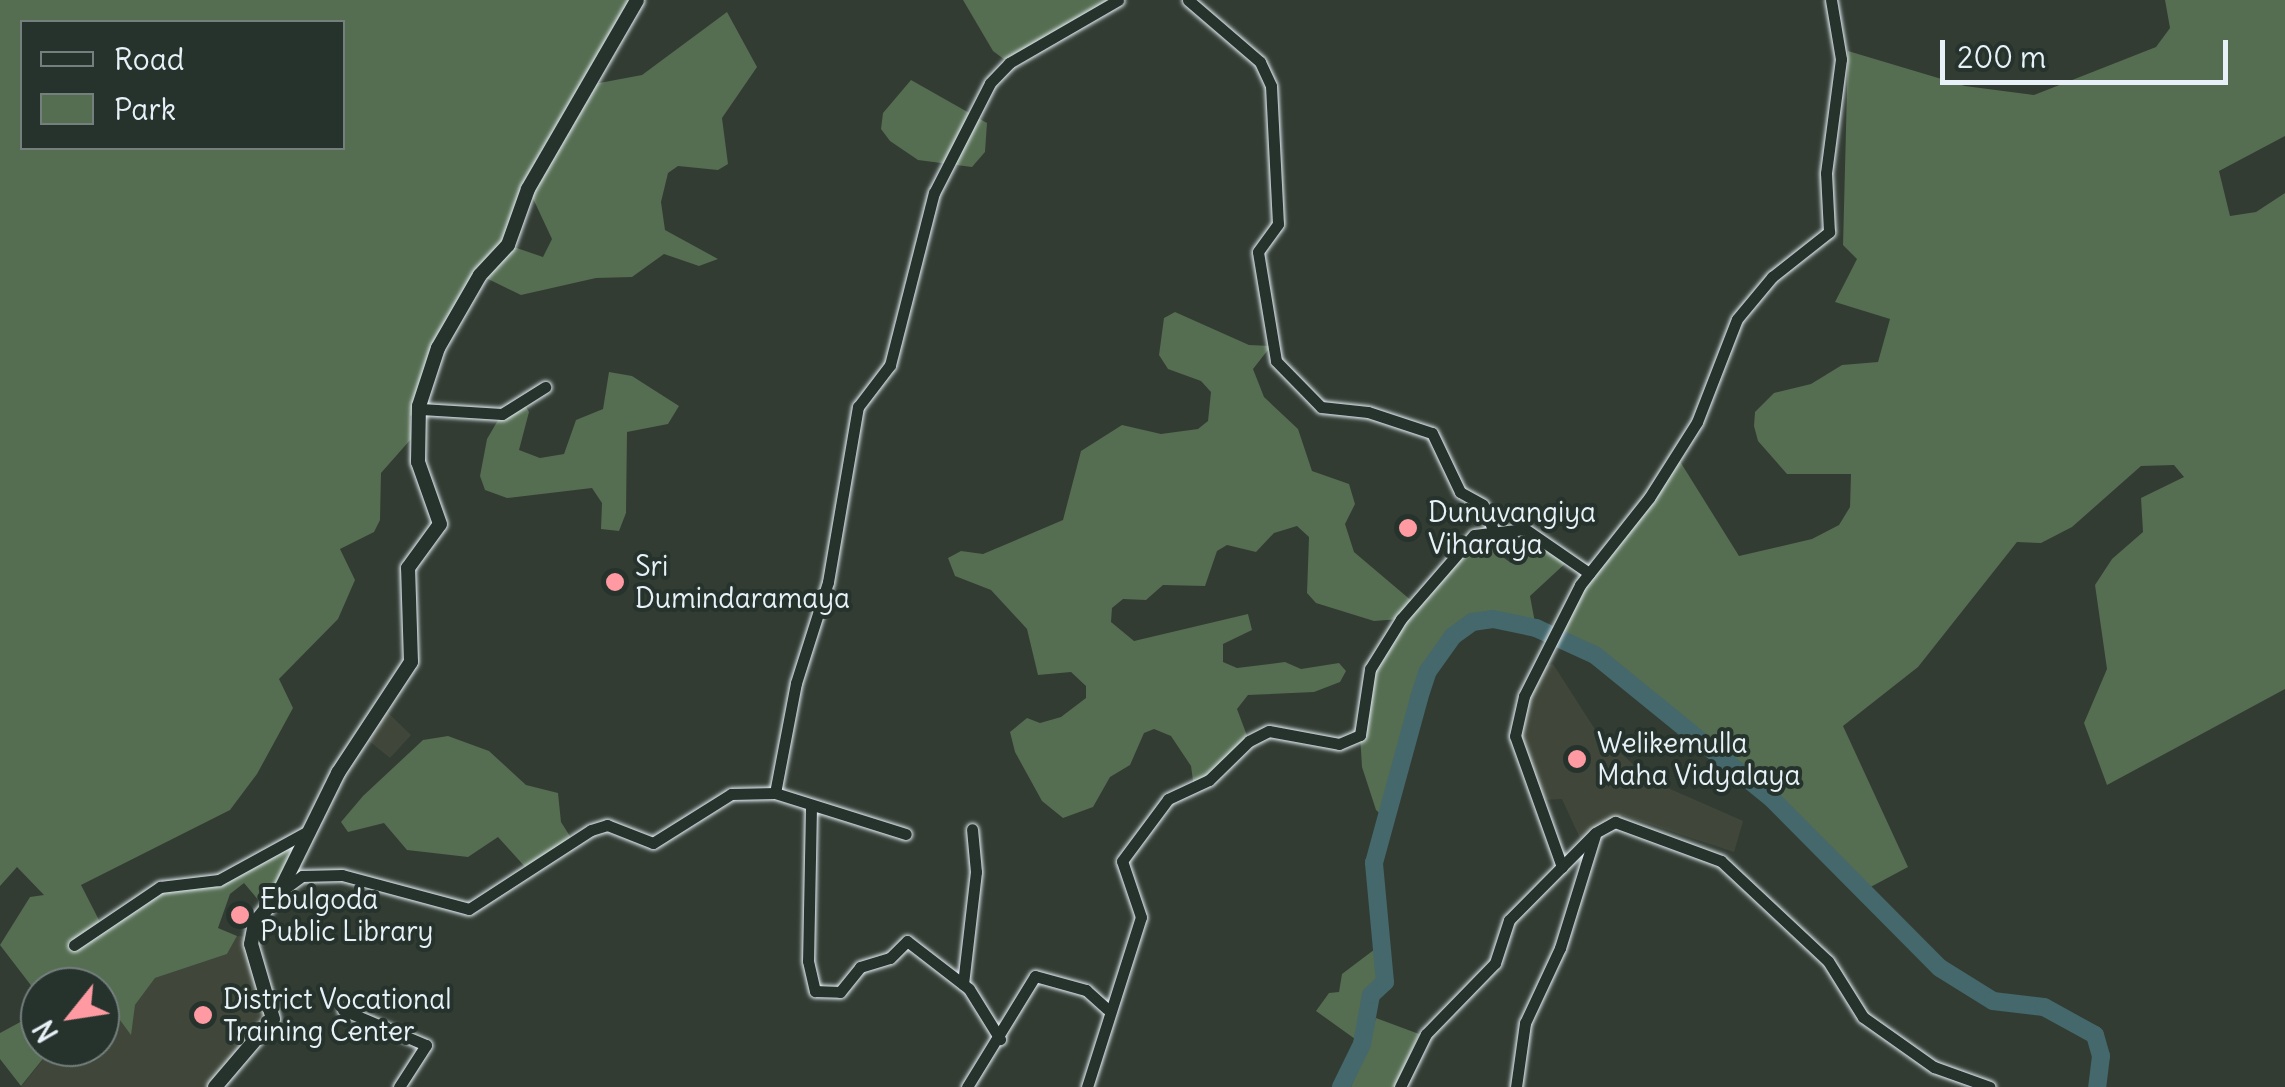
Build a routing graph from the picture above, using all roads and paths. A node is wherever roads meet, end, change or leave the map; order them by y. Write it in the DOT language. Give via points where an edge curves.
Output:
graph roads {
  1 [pos="637,0"];
  2 [pos="1118,0"];
  3 [pos="1188,0"];
  4 [pos="1832,0"];
  5 [pos="544,387"];
  6 [pos="421,409"];
  7 [pos="1494,530"];
  8 [pos="1589,573"];
  9 [pos="775,793"];
  10 [pos="812,807"];
  11 [pos="972,828"];
  12 [pos="308,830"];
  13 [pos="1595,833"];
  14 [pos="906,834"];
  15 [pos="1562,867"];
  16 [pos="279,892"];
  17 [pos="74,945"];
  18 [pos="964,984"];
  19 [pos="1106,1009"];
  20 [pos="343,1010"];
  21 [pos="1000,1039"];
  22 [pos="215,1087"];
  23 [pos="399,1087"];
  24 [pos="966,1087"];
  25 [pos="1086,1087"];
  26 [pos="1400,1087"];
  27 [pos="1516,1087"];
  28 [pos="1990,1087"];
  1 -- 6 [label="main road" via="528,189 508,245 450,320"];
  2 -- 9 [label="street" via="1009,63 990,83 934,192 890,365 858,407 828,582 796,683"];
  3 -- 7 [label="street" via="1260,62 1272,86 1278,224 1258,252 1276,361 1321,407 1368,412 1432,433 1460,492 1483,504"];
  4 -- 8 [label="street" via="1842,59 1826,173 1829,232 1751,298 1697,422 1649,498"];
  5 -- 6 [label="street" via="502,414"];
  6 -- 12 [label="main road" via="418,462 440,524 408,568 411,662"];
  7 -- 8 [label="street" via="1525,529"];
  7 -- 19 [label="street" via="1463,542 1400,619 1370,669 1360,735 1339,744 1270,730 1249,740 1209,780 1159,809 1122,862 1141,917"];
  8 -- 15 [label="street" via="1539,661 1515,736"];
  9 -- 10 [label="street"];
  9 -- 16 [label="street" via="730,794 653,844 607,825 591,830 469,909 342,875 302,876"];
  10 -- 14 [label="street"];
  10 -- 18 [label="street" via="808,961 815,991 840,992 860,968 890,958 908,942"];
  11 -- 18 [label="street" via="976,872"];
  12 -- 16 [label="main road"];
  12 -- 17 [label="street" via="219,880 160,887"];
  13 -- 15 [label="street"];
  13 -- 27 [label="street" via="1560,948 1525,1023"];
  13 -- 28 [label="street" via="1615,822 1721,862 1817,948 1863,1017 1934,1067"];
  15 -- 26 [label="street" via="1509,920 1494,963 1426,1034"];
  16 -- 22 [label="main road" via="255,923 251,944 273,1019"];
  18 -- 21 [label="street"];
  19 -- 21 [label="street" via="1086,990 1035,976"];
  19 -- 25 [label="street"];
  20 -- 23 [label="street" via="426,1044"];
  21 -- 24 [label="street"];
}
